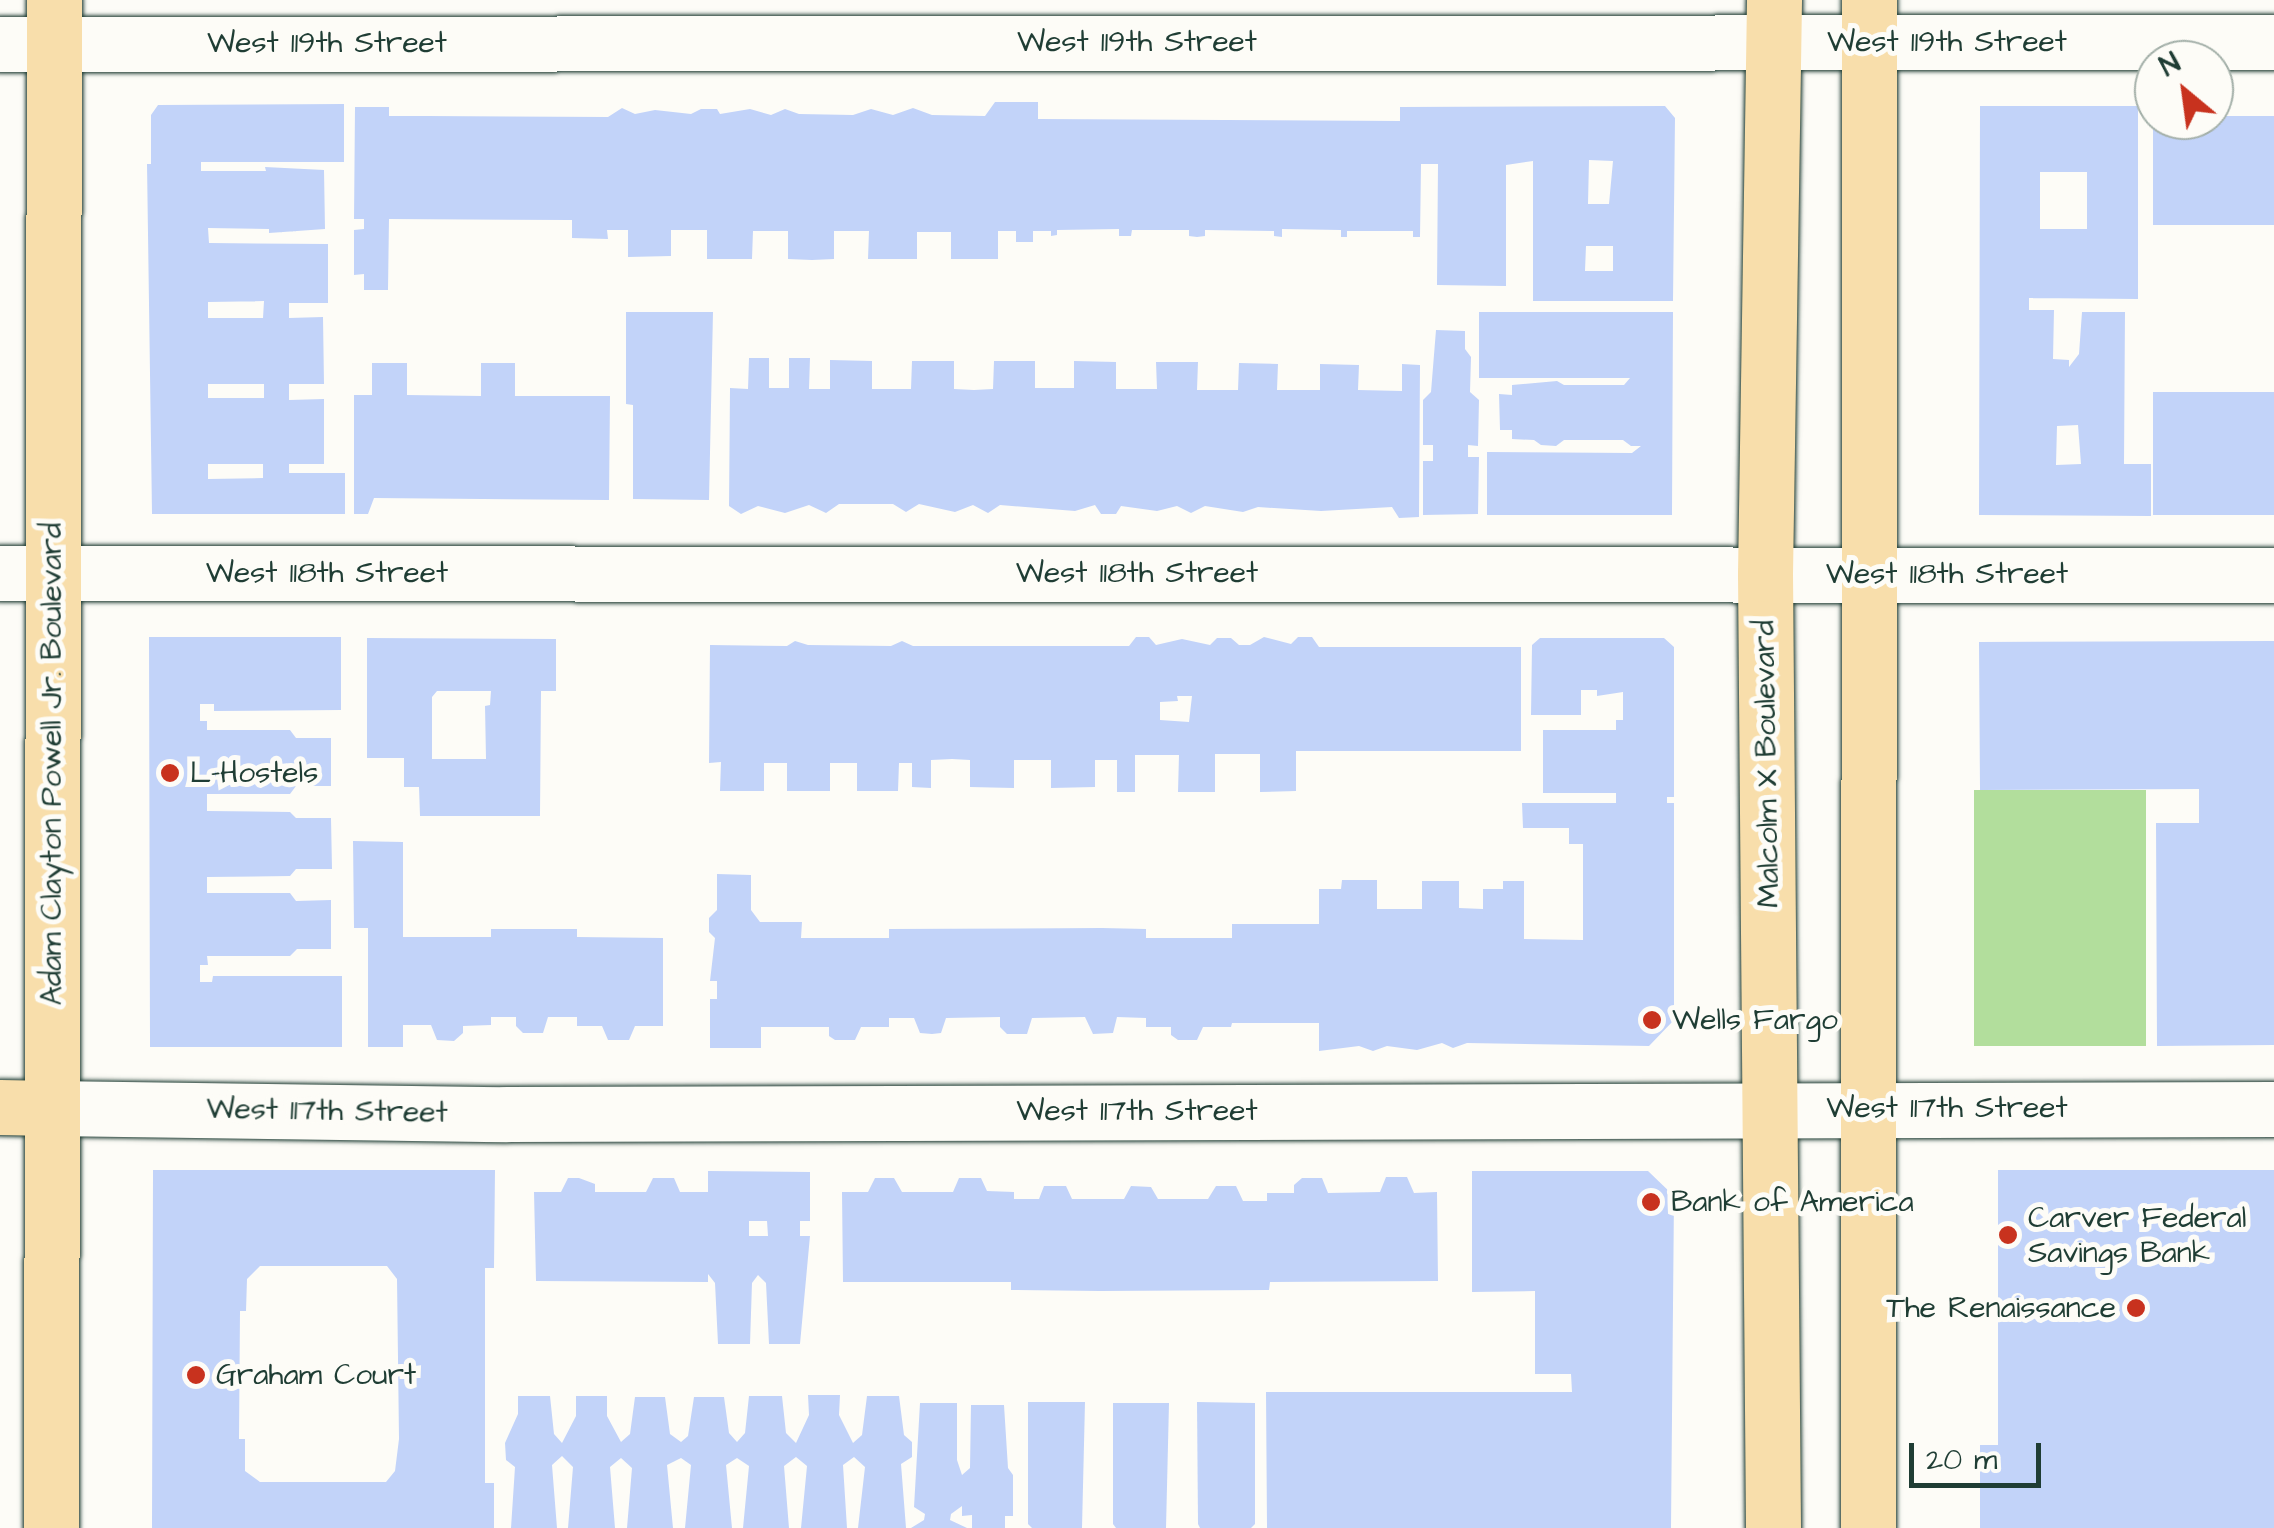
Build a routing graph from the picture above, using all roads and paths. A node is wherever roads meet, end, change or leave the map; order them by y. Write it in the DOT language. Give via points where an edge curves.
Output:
graph roads {
  1 [pos="1774,21"];
  2 [pos="1868,21"];
  3 [pos="54,22"];
  4 [pos="2274,42"];
  5 [pos="0,44"];
  6 [pos="26,572"];
  7 [pos="1766,574"];
  8 [pos="2274,574"];
  9 [pos="1868,575"];
  10 [pos="25,1107"];
  11 [pos="1771,1108"];
  12 [pos="1869,1108"];
  13 [pos="2274,1109"];
  14 [pos="51,1528"];
  15 [pos="1773,1528"];
  16 [pos="1868,1528"];
  1 -- 2 [label="street, West 119th Street"];
  1 -- 3 [label="street, West 119th Street"];
  1 -- 7 [label="main road, Malcolm X Boulevard"];
  2 -- 4 [label="street, West 119th Street"];
  2 -- 9 [label="main road"];
  3 -- 5 [label="street, West 119th Street"];
  3 -- 6 [label="main road, Adam Clayton Powell Jr. Boulevard"];
  6 -- 7 [label="street, West 118th Street"];
  6 -- 10 [label="main road, Adam Clayton Powell Jr. Boulevard"];
  7 -- 9 [label="street, West 118th Street"];
  7 -- 11 [label="main road, Malcolm X Boulevard"];
  8 -- 9 [label="street, West 118th Street"];
  9 -- 12 [label="main road"];
  10 -- 11 [label="street, West 117th Street" via="506,1114"];
  10 -- 14 [label="main road, Adam Clayton Powell Jr. Boulevard"];
  11 -- 12 [label="street, West 117th Street"];
  11 -- 15 [label="main road, Malcolm X Boulevard"];
  12 -- 13 [label="street, West 117th Street"];
  12 -- 16 [label="main road"];
}
